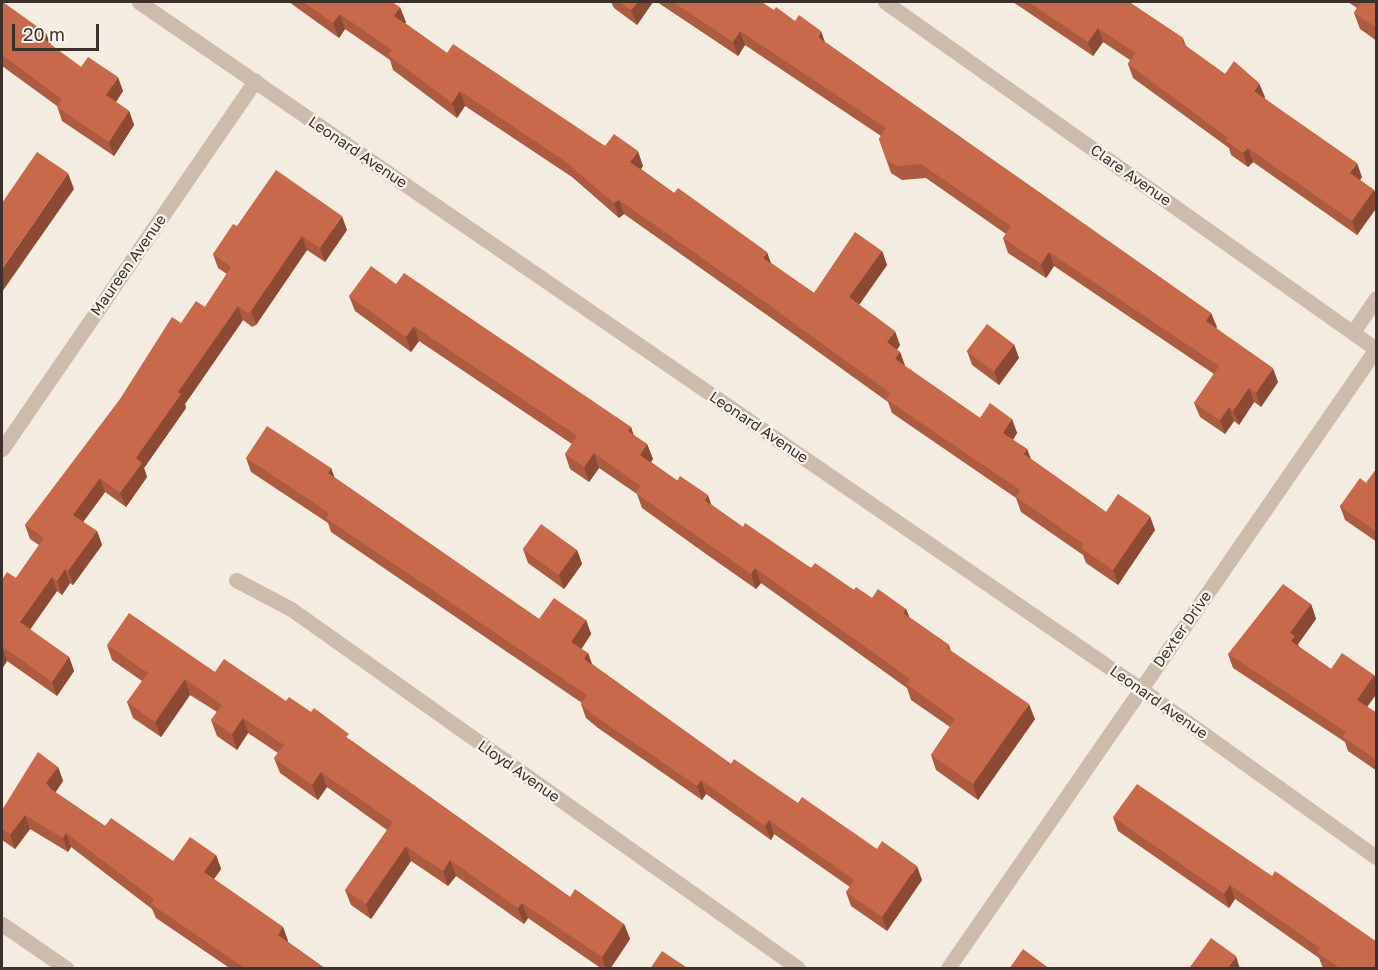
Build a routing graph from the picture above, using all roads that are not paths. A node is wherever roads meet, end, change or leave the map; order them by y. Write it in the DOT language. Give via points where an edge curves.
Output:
graph roads {
  1 [pos="139,2"];
  2 [pos="885,2"];
  3 [pos="255,81"];
  4 [pos="1377,298"];
  5 [pos="1353,332"];
  6 [pos="1377,349"];
  7 [pos="2,449"];
  8 [pos="236,580"];
  9 [pos="1141,689"];
  10 [pos="1377,856"];
  11 [pos="2,924"];
  12 [pos="66,969"];
  13 [pos="798,969"];
  14 [pos="948,969"];
  1 -- 3 [label="street, Leonard Avenue"];
  2 -- 5 [label="street, Clare Avenue"];
  3 -- 7 [label="street, Maureen Avenue"];
  3 -- 9 [label="street, Leonard Avenue"];
  4 -- 5 [label="street"];
  5 -- 6 [label="street, Clare Avenue"];
  6 -- 9 [label="street, Dexter Drive"];
  8 -- 13 [label="street, Lloyd Avenue" via="291,609"];
  9 -- 10 [label="street, Leonard Avenue"];
  9 -- 14 [label="street, Dexter Drive"];
  11 -- 12 [label="street"];
}
